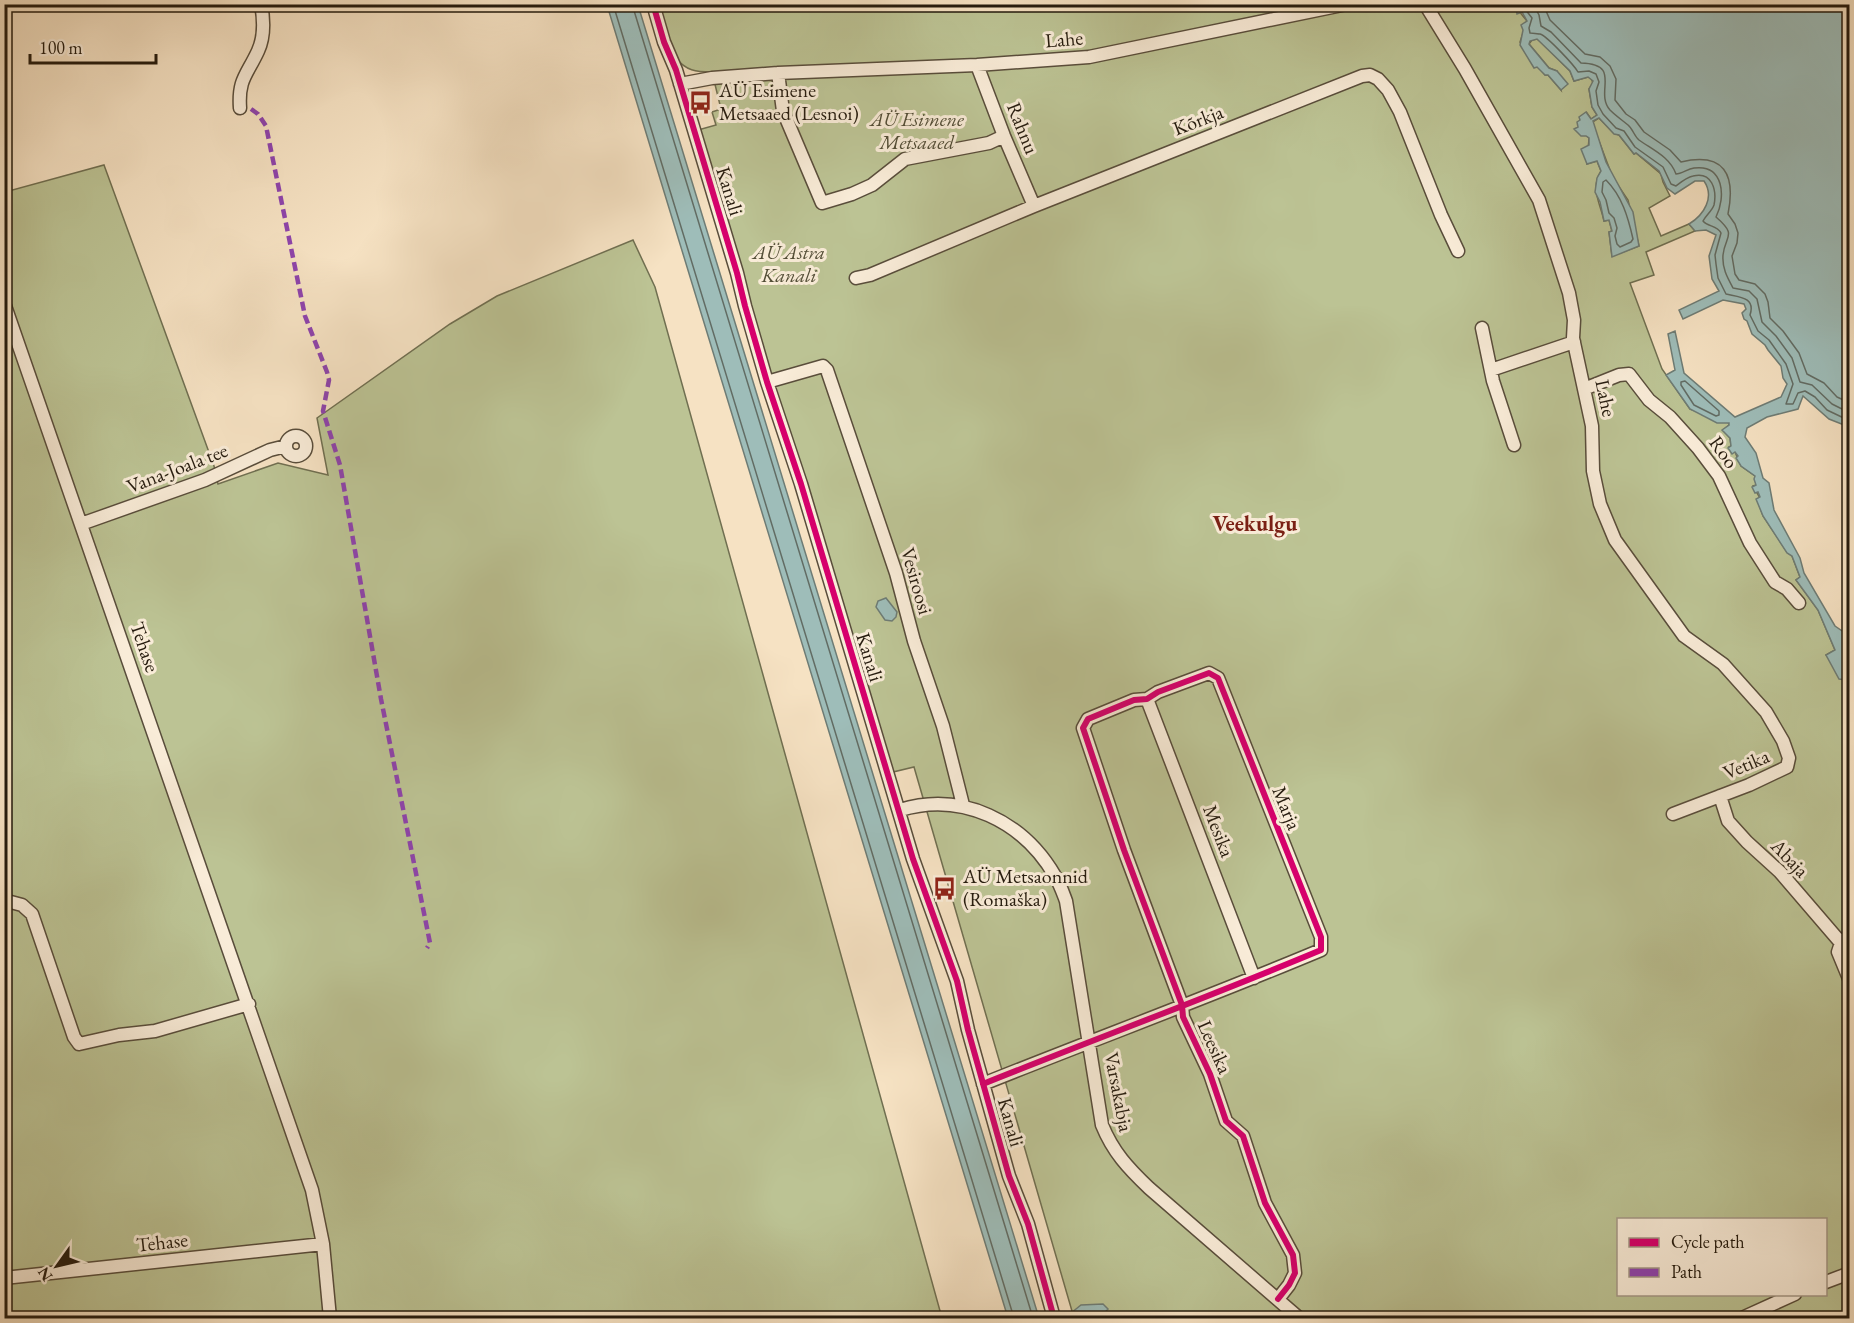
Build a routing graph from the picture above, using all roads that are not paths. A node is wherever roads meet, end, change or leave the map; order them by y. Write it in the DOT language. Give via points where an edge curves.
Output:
graph roads {
  1 [pos="261,4"];
  2 [pos="653,4"];
  3 [pos="1347,4"];
  4 [pos="1425,4"];
  5 [pos="977,64"];
  6 [pos="778,73"];
  7 [pos="680,84"];
  8 [pos="240,108"];
  9 [pos="1004,136"];
  10 [pos="1034,206"];
  11 [pos="1458,251"];
  12 [pos="856,278"];
  13 [pos="4,303"];
  14 [pos="1482,328"];
  15 [pos="1574,342"];
  16 [pos="1491,370"];
  17 [pos="767,382"];
  18 [pos="1584,389"];
  19 [pos="1514,445"];
  20 [pos="286,446"];
  21 [pos="81,524"];
  22 [pos="1799,603"];
  23 [pos="1147,699"];
  24 [pos="1787,767"];
  25 [pos="1720,796"];
  26 [pos="963,805"];
  27 [pos="900,810"];
  28 [pos="1674,814"];
  29 [pos="4,904"];
  30 [pos="1845,938"];
  31 [pos="1254,978"];
  32 [pos="1850,981"];
  33 [pos="249,1004"];
  34 [pos="1182,1005"];
  35 [pos="1089,1041"];
  36 [pos="983,1084"];
  37 [pos="323,1244"];
  38 [pos="1850,1273"];
  39 [pos="4,1278"];
  40 [pos="1827,1282"];
  41 [pos="1791,1296"];
  42 [pos="1278,1299"];
  43 [pos="330,1318"];
  44 [pos="1054,1318"];
  45 [pos="1299,1318"];
  46 [pos="1742,1318"];
  1 -- 8 [label="street" via="265,22 259,50 244,74"];
  2 -- 7 [label="street, Kanali"];
  3 -- 5 [label="street, Lahe" via="1089,57"];
  4 -- 15 [label="street, Lahe" via="1539,200 1569,293"];
  5 -- 6 [label="street, Lahe"];
  5 -- 9 [label="street, Rahnu"];
  6 -- 7 [label="street, Lahe"];
  6 -- 9 [label="street" via="783,111 822,203 872,185 905,159 989,143"];
  7 -- 17 [label="street, Kanali"];
  9 -- 10 [label="street, Rahnu"];
  10 -- 11 [label="street, Kõrkja" via="1370,75 1388,90 1400,112"];
  10 -- 12 [label="street, Kõrkja"];
  13 -- 21 [label="street, Tehase"];
  14 -- 16 [label="street"];
  15 -- 16 [label="street"];
  15 -- 18 [label="street, Lahe"];
  16 -- 19 [label="street"];
  17 -- 26 [label="street, Vesiroosi" via="812,368 823,366 827,370 896,573"];
  17 -- 27 [label="street, Kanali"];
  18 -- 22 [label="street, Roo" via="1629,374 1719,476 1756,553 1775,582"];
  18 -- 24 [label="street, Lahe" via="1592,426 1593,471 1600,504 1615,540 1684,636 1723,664 1766,712 1783,741 1789,758"];
  20 -- 21 [label="street, Vana-Joala tee"];
  21 -- 33 [label="street, Tehase"];
  23 -- 31 [label="street, Mesika"];
  23 -- 31 [label="street, Marja" via="1209,673 1218,678 1321,937 1321,950"];
  23 -- 34 [label="street, Leesika" via="1134,700 1088,719 1083,728"];
  24 -- 25 [label="street, Vetika"];
  25 -- 28 [label="street, Vetika"];
  25 -- 30 [label="street, Abaja" via="1728,821"];
  26 -- 27 [label="street" via="933,804"];
  26 -- 35 [label="street, Varsakabja" via="1010,825 1055,875 1066,902"];
  27 -- 36 [label="street, Kanali" via="913,860 957,981"];
  29 -- 33 [label="street" via="22,905 32,914 74,1037 80,1044 155,1031"];
  30 -- 32 [label="street" via="1838,952"];
  31 -- 34 [label="street"];
  33 -- 37 [label="street, Tehase" via="312,1190"];
  34 -- 35 [label="street"];
  34 -- 42 [label="street, Leesika" via="1183,1017 1210,1074 1226,1121 1243,1136 1265,1203 1293,1255 1294,1274"];
  35 -- 36 [label="street"];
  35 -- 42 [label="street, Varsakabja" via="1102,1125 1110,1146 1149,1188"];
  36 -- 44 [label="street, Kanali"];
  37 -- 39 [label="street, Tehase"];
  37 -- 43 [label="street, Tehase"];
  38 -- 40 [label="street"];
  41 -- 46 [label="street"];
  42 -- 45 [label="street, Varsakabja"];
}
